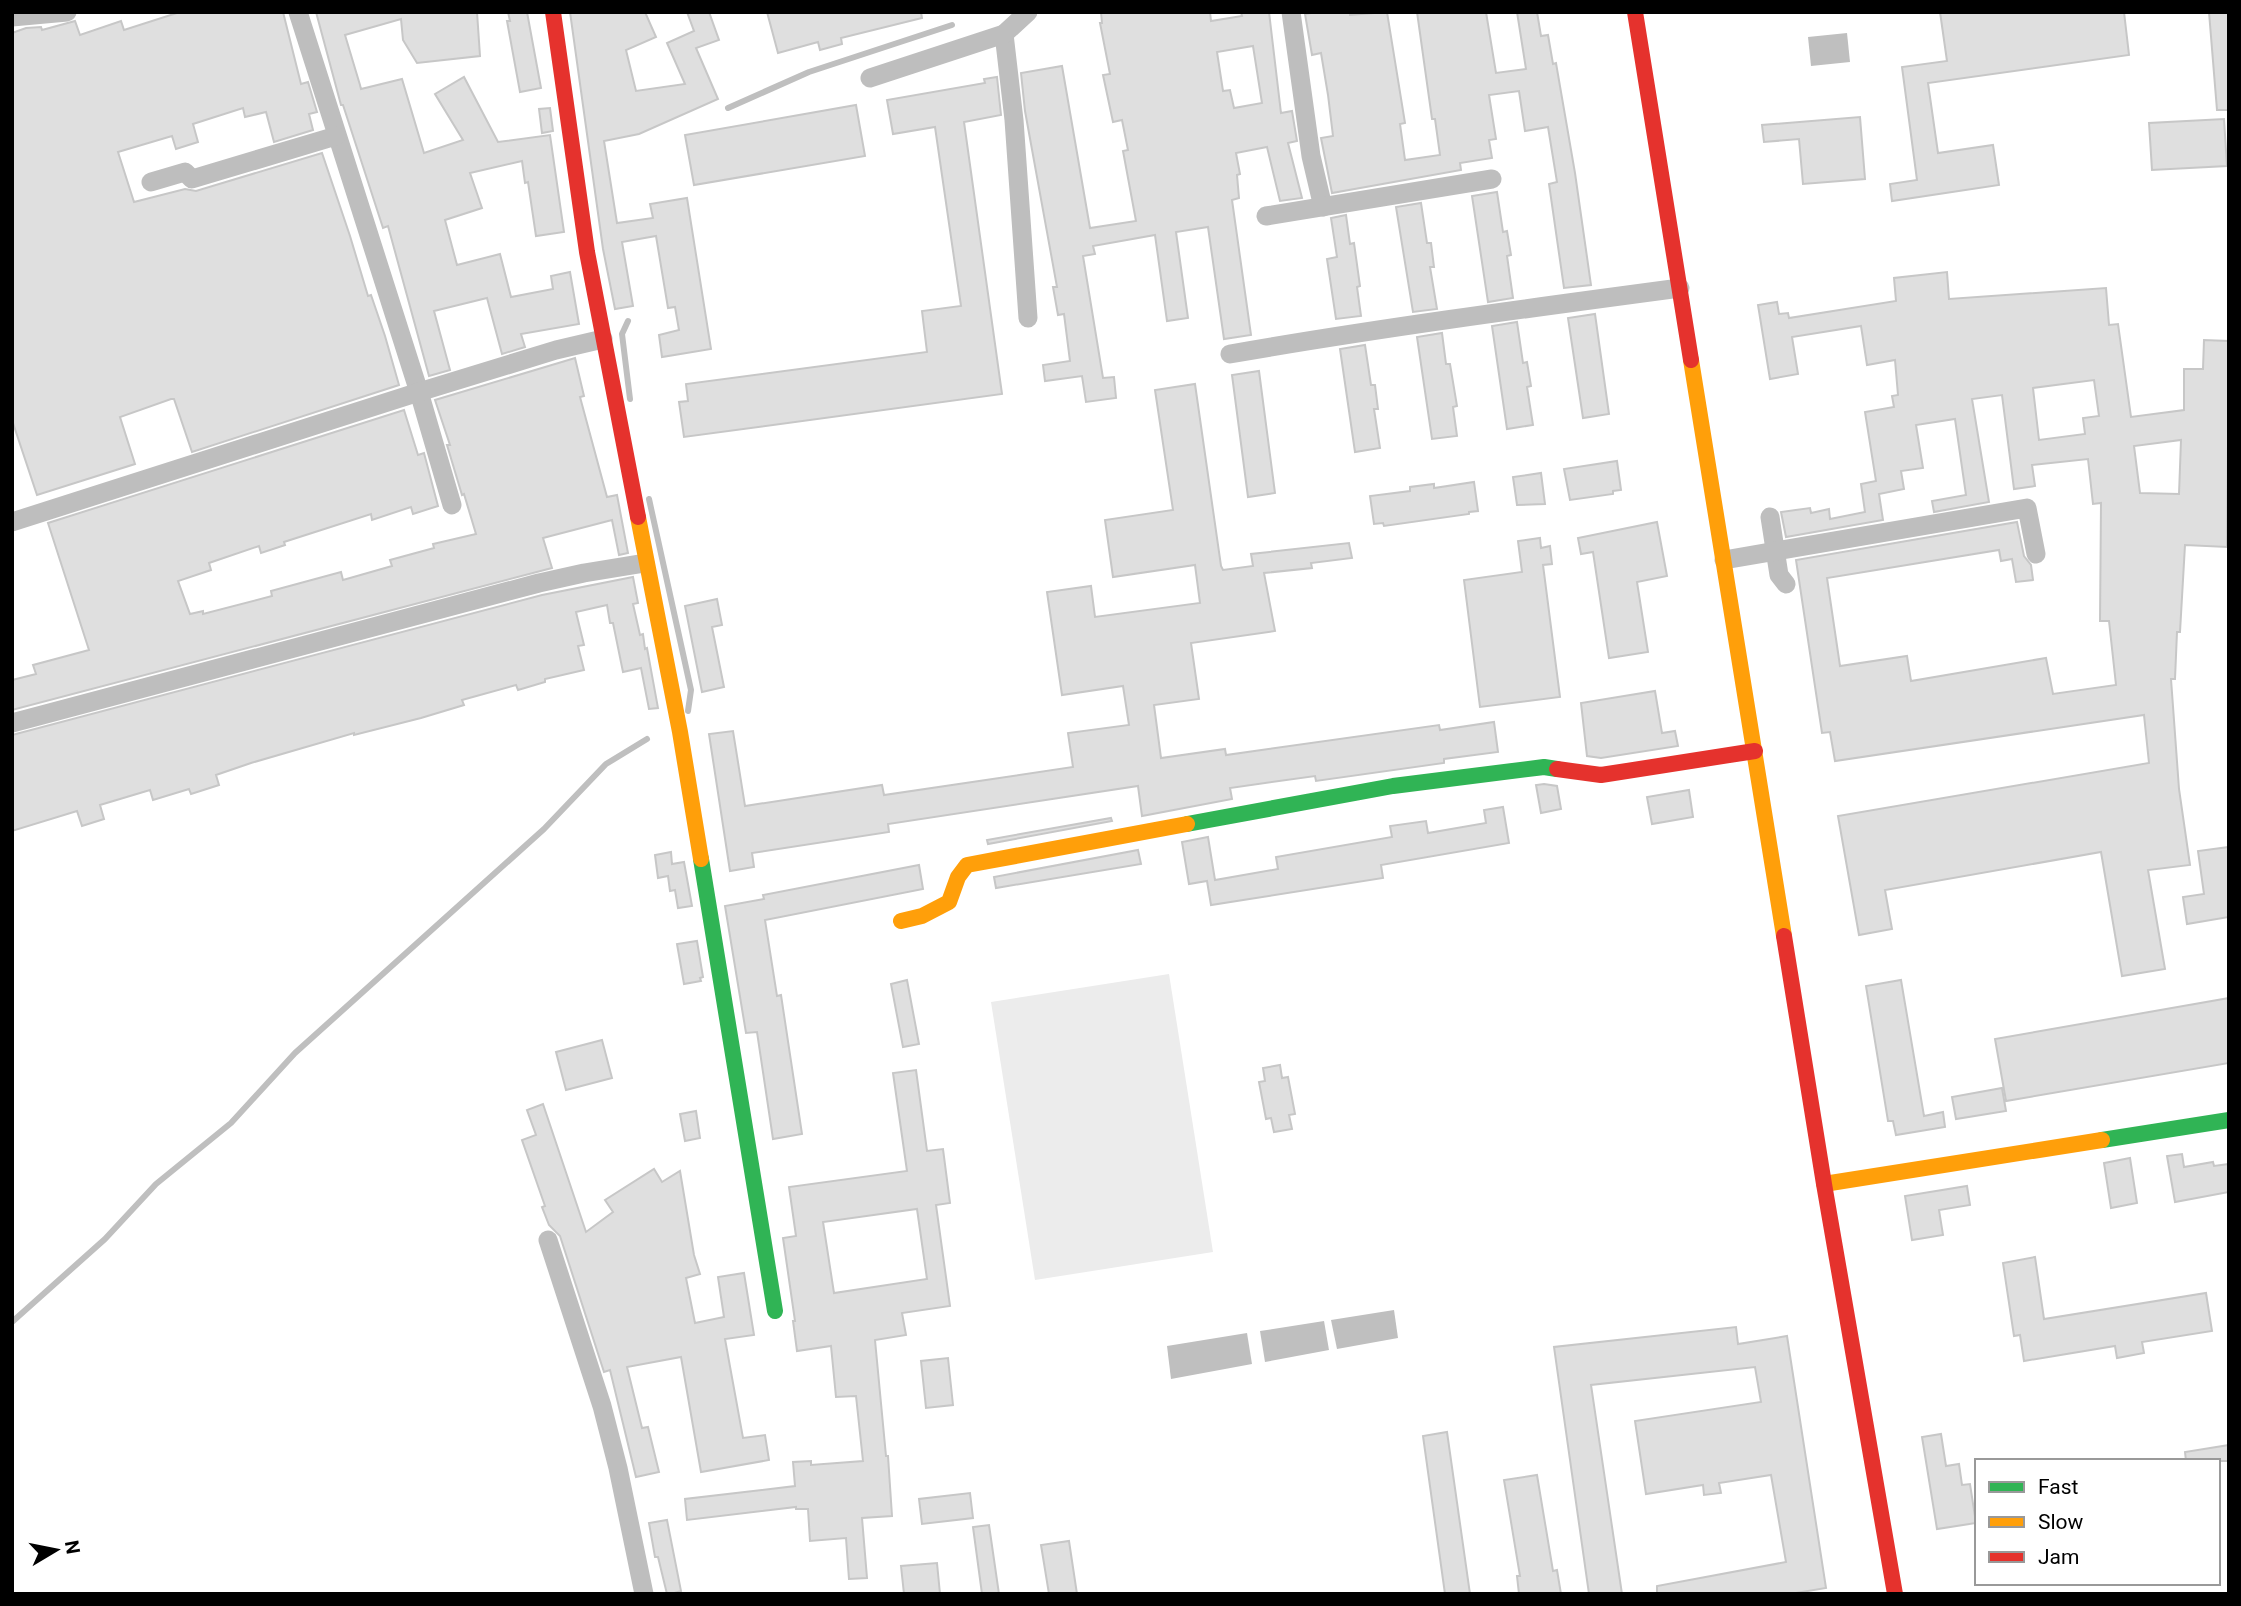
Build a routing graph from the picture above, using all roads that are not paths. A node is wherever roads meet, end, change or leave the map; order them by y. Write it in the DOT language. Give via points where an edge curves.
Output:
graph roads {
  1 [pos="67,12"];
  2 [pos="298,12"];
  3 [pos="553,12"];
  4 [pos="1028,12"];
  5 [pos="1291,12"];
  6 [pos="1634,12"];
  7 [pos="12,17"];
  8 [pos="1004,34"];
  9 [pos="870,78"];
  10 [pos="336,136"];
  11 [pos="1492,179"];
  12 [pos="151,182"];
  13 [pos="1323,207"];
  14 [pos="1266,216"];
  15 [pos="1681,288"];
  16 [pos="1028,318"];
  17 [pos="603,339"];
  18 [pos="1230,354"];
  19 [pos="419,392"];
  20 [pos="452,505"];
  21 [pos="1770,517"];
  22 [pos="12,522"];
  23 [pos="1774,552"];
  24 [pos="2036,554"];
  25 [pos="1724,560"];
  26 [pos="645,564"];
  27 [pos="1786,584"];
  28 [pos="12,723"];
  29 [pos="1755,751"];
  30 [pos="901,921"];
  31 [pos="2229,1120"];
  32 [pos="1824,1184"];
  33 [pos="548,1240"];
  34 [pos="775,1311"];
  35 [pos="644,1594"];
  36 [pos="1895,1594"];
  1 -- 7 [label="street"];
  2 -- 10 [label="street"];
  3 -- 17 [label="street"];
  4 -- 8 [label="street"];
  5 -- 13 [label="street" via="1311,156"];
  6 -- 15 [label="street"];
  8 -- 9 [label="street"];
  8 -- 16 [label="street"];
  10 -- 12 [label="street" via="192,179 185,172"];
  10 -- 19 [label="street"];
  11 -- 13 [label="street"];
  13 -- 14 [label="street"];
  15 -- 18 [label="street"];
  15 -- 25 [label="street"];
  17 -- 19 [label="street"];
  17 -- 26 [label="street"];
  19 -- 20 [label="street"];
  19 -- 22 [label="street"];
  21 -- 23 [label="street"];
  23 -- 24 [label="street" via="2031,508"];
  23 -- 25 [label="street"];
  23 -- 27 [label="street"];
  25 -- 29 [label="street"];
  26 -- 28 [label="street" via="539,583"];
  26 -- 34 [label="street" via="680,732"];
  29 -- 30 [label="street" via="1601,775 1544,766 1393,786 967,865 949,902"];
  29 -- 32 [label="street"];
  31 -- 32 [label="street"];
  32 -- 36 [label="street"];
  33 -- 35 [label="street" via="602,1406"];
}
